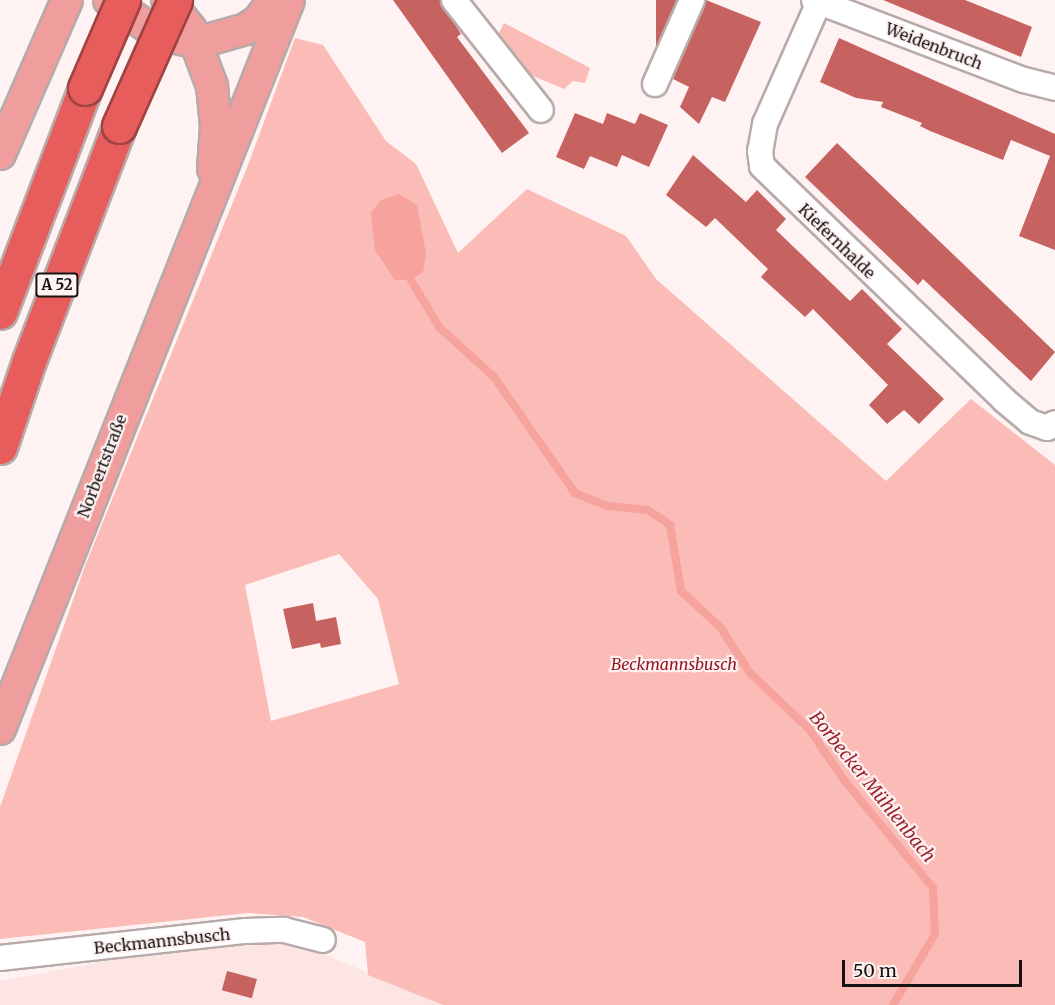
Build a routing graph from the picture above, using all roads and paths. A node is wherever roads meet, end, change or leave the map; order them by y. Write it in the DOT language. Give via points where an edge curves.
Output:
graph roads {
  1 [pos="67,0"];
  2 [pos="109,0"];
  3 [pos="123,0"];
  4 [pos="167,0"];
  5 [pos="175,0"];
  6 [pos="274,0"];
  7 [pos="289,0"];
  8 [pos="454,0"];
  9 [pos="692,0"];
  10 [pos="828,3"];
  11 [pos="197,43"];
  12 [pos="655,84"];
  13 [pos="1053,85"];
  14 [pos="541,110"];
  15 [pos="0,154"];
  16 [pos="205,204"];
  17 [pos="0,312"];
  18 [pos="1051,426"];
  19 [pos="0,447"];
  20 [pos="0,729"];
  21 [pos="323,940"];
  22 [pos="0,958"];
  1 -- 15 [label="main road"];
  2 -- 11 [label="main road" via="158,34"];
  3 -- 17 [label="highway, A 52, bridge" via="85,88"];
  4 -- 11 [label="main road" via="184,18"];
  5 -- 19 [label="highway, A 52, bridge" via="119,126"];
  6 -- 11 [label="main road" via="258,21 246,29"];
  7 -- 16 [label="main road" via="263,74"];
  8 -- 14 [label="street"];
  9 -- 12 [label="street"];
  10 -- 13 [label="street, Weidenbruch"];
  10 -- 18 [label="street, Kiefernhalde" via="765,124 760,151 762,166 1004,400 1030,422"];
  11 -- 16 [label="main road" via="212,86 216,126"];
  16 -- 20 [label="main road, Norbertstraße"];
  21 -- 22 [label="street, Beckmannsbusch" via="284,930 246,931"];
}
